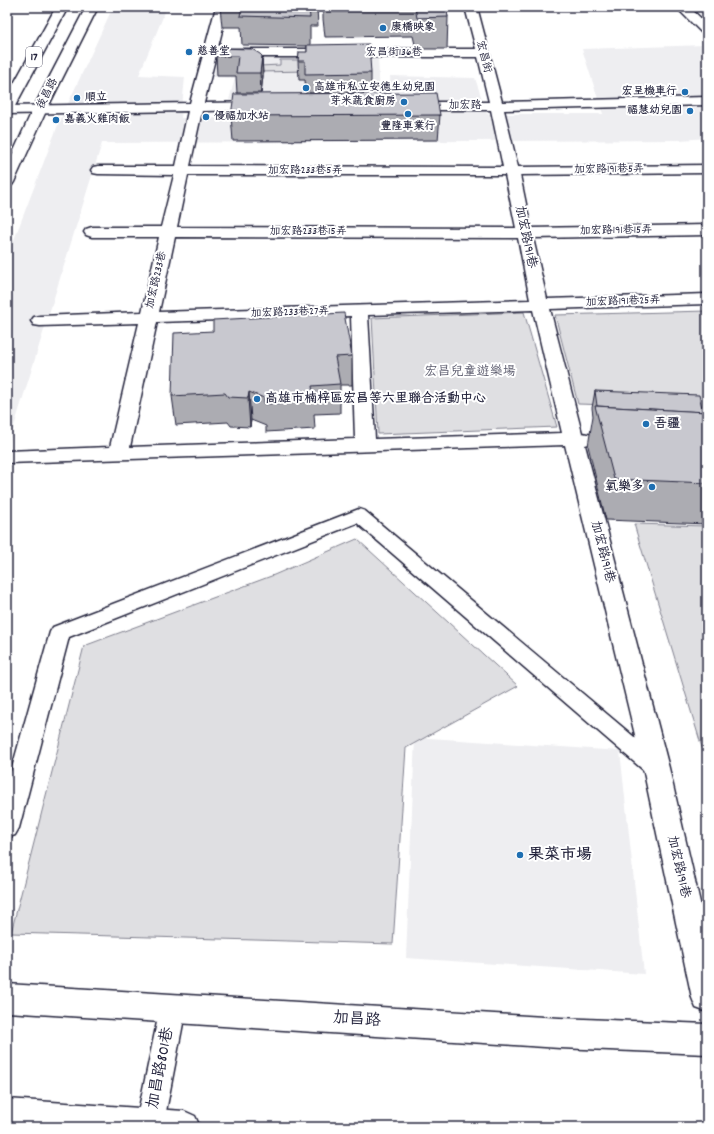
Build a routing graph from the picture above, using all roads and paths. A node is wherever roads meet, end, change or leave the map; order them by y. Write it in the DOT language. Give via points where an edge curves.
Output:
graph roads {
  1 [pos="62,7"];
  2 [pos="92,7"];
  3 [pos="222,7"];
  4 [pos="471,7"];
  5 [pos="682,7"];
  6 [pos="707,31"];
  7 [pos="210,53"];
  8 [pos="482,53"];
  9 [pos="706,102"];
  10 [pos="275,106"];
  11 [pos="393,106"];
  12 [pos="496,106"];
  13 [pos="196,107"];
  14 [pos="7,109"];
  15 [pos="40,109"];
  16 [pos="707,169"];
  17 [pos="98,170"];
  18 [pos="181,170"];
  19 [pos="511,171"];
  20 [pos="7,182"];
  21 [pos="707,230"];
  22 [pos="92,232"];
  23 [pos="168,232"];
  24 [pos="525,233"];
  25 [pos="707,299"];
  26 [pos="540,304"];
  27 [pos="358,310"];
  28 [pos="148,317"];
  29 [pos="40,321"];
  30 [pos="573,438"];
  31 [pos="608,440"];
  32 [pos="365,445"];
  33 [pos="119,454"];
  34 [pos="7,457"];
  35 [pos="656,768"];
  36 [pos="7,828"];
  37 [pos="7,998"];
  38 [pos="707,998"];
  39 [pos="173,1008"];
  40 [pos="707,1039"];
  41 [pos="7,1115"];
  42 [pos="150,1126"];
  43 [pos="184,1127"];
  1 -- 14 [label="street, 17"];
  2 -- 15 [label="street, 後昌路 / 17"];
  3 -- 7 [label="street, 加宏路233巷"];
  4 -- 8 [label="street, 宏昌街"];
  5 -- 6 [label="street"];
  7 -- 8 [label="street, 宏昌街136巷"];
  7 -- 13 [label="street, 加宏路233巷"];
  8 -- 12 [label="street, 宏昌街"];
  9 -- 12 [label="street, 加宏路"];
  10 -- 13 [label="street"];
  11 -- 12 [label="street, 加宏路"];
  12 -- 19 [label="street, 加宏路191巷"];
  13 -- 15 [label="street"];
  13 -- 18 [label="street, 加宏路233巷"];
  14 -- 15 [label="street"];
  15 -- 20 [label="street, 後昌路 / 17"];
  16 -- 19 [label="street, 加宏路191巷5弄"];
  17 -- 18 [label="street, 加宏路233巷5弄"];
  18 -- 19 [label="street, 加宏路233巷5弄"];
  18 -- 23 [label="street, 加宏路233巷"];
  19 -- 24 [label="street, 加宏路191巷"];
  21 -- 24 [label="street, 加宏路191巷15弄"];
  22 -- 23 [label="street, 加宏路233巷15弄"];
  23 -- 24 [label="street, 加宏路233巷15弄"];
  23 -- 28 [label="street, 加宏路233巷"];
  24 -- 26 [label="street, 加宏路191巷"];
  25 -- 26 [label="street, 加宏路191巷25弄"];
  26 -- 27 [label="street, 加宏路233巷27弄"];
  26 -- 30 [label="street, 加宏路191巷"];
  27 -- 28 [label="street, 加宏路233巷27弄"];
  27 -- 32 [label="street"];
  28 -- 29 [label="street, 加宏路233巷27弄"];
  28 -- 33 [label="street, 加宏路233巷"];
  30 -- 31 [label="street"];
  30 -- 32 [label="street"];
  30 -- 35 [label="street, 加宏路191巷"];
  32 -- 33 [label="street"];
  33 -- 34 [label="street"];
  35 -- 36 [label="lane" via="359,515 60,632"];
  35 -- 38 [label="street, 加宏路191巷"];
  37 -- 39 [label="street, 加昌路"];
  39 -- 40 [label="street, 加昌路" via="560,1034"];
  39 -- 42 [label="lane, 加昌路801巷"];
  41 -- 42 [label="street"];
  42 -- 43 [label="street"];
}
